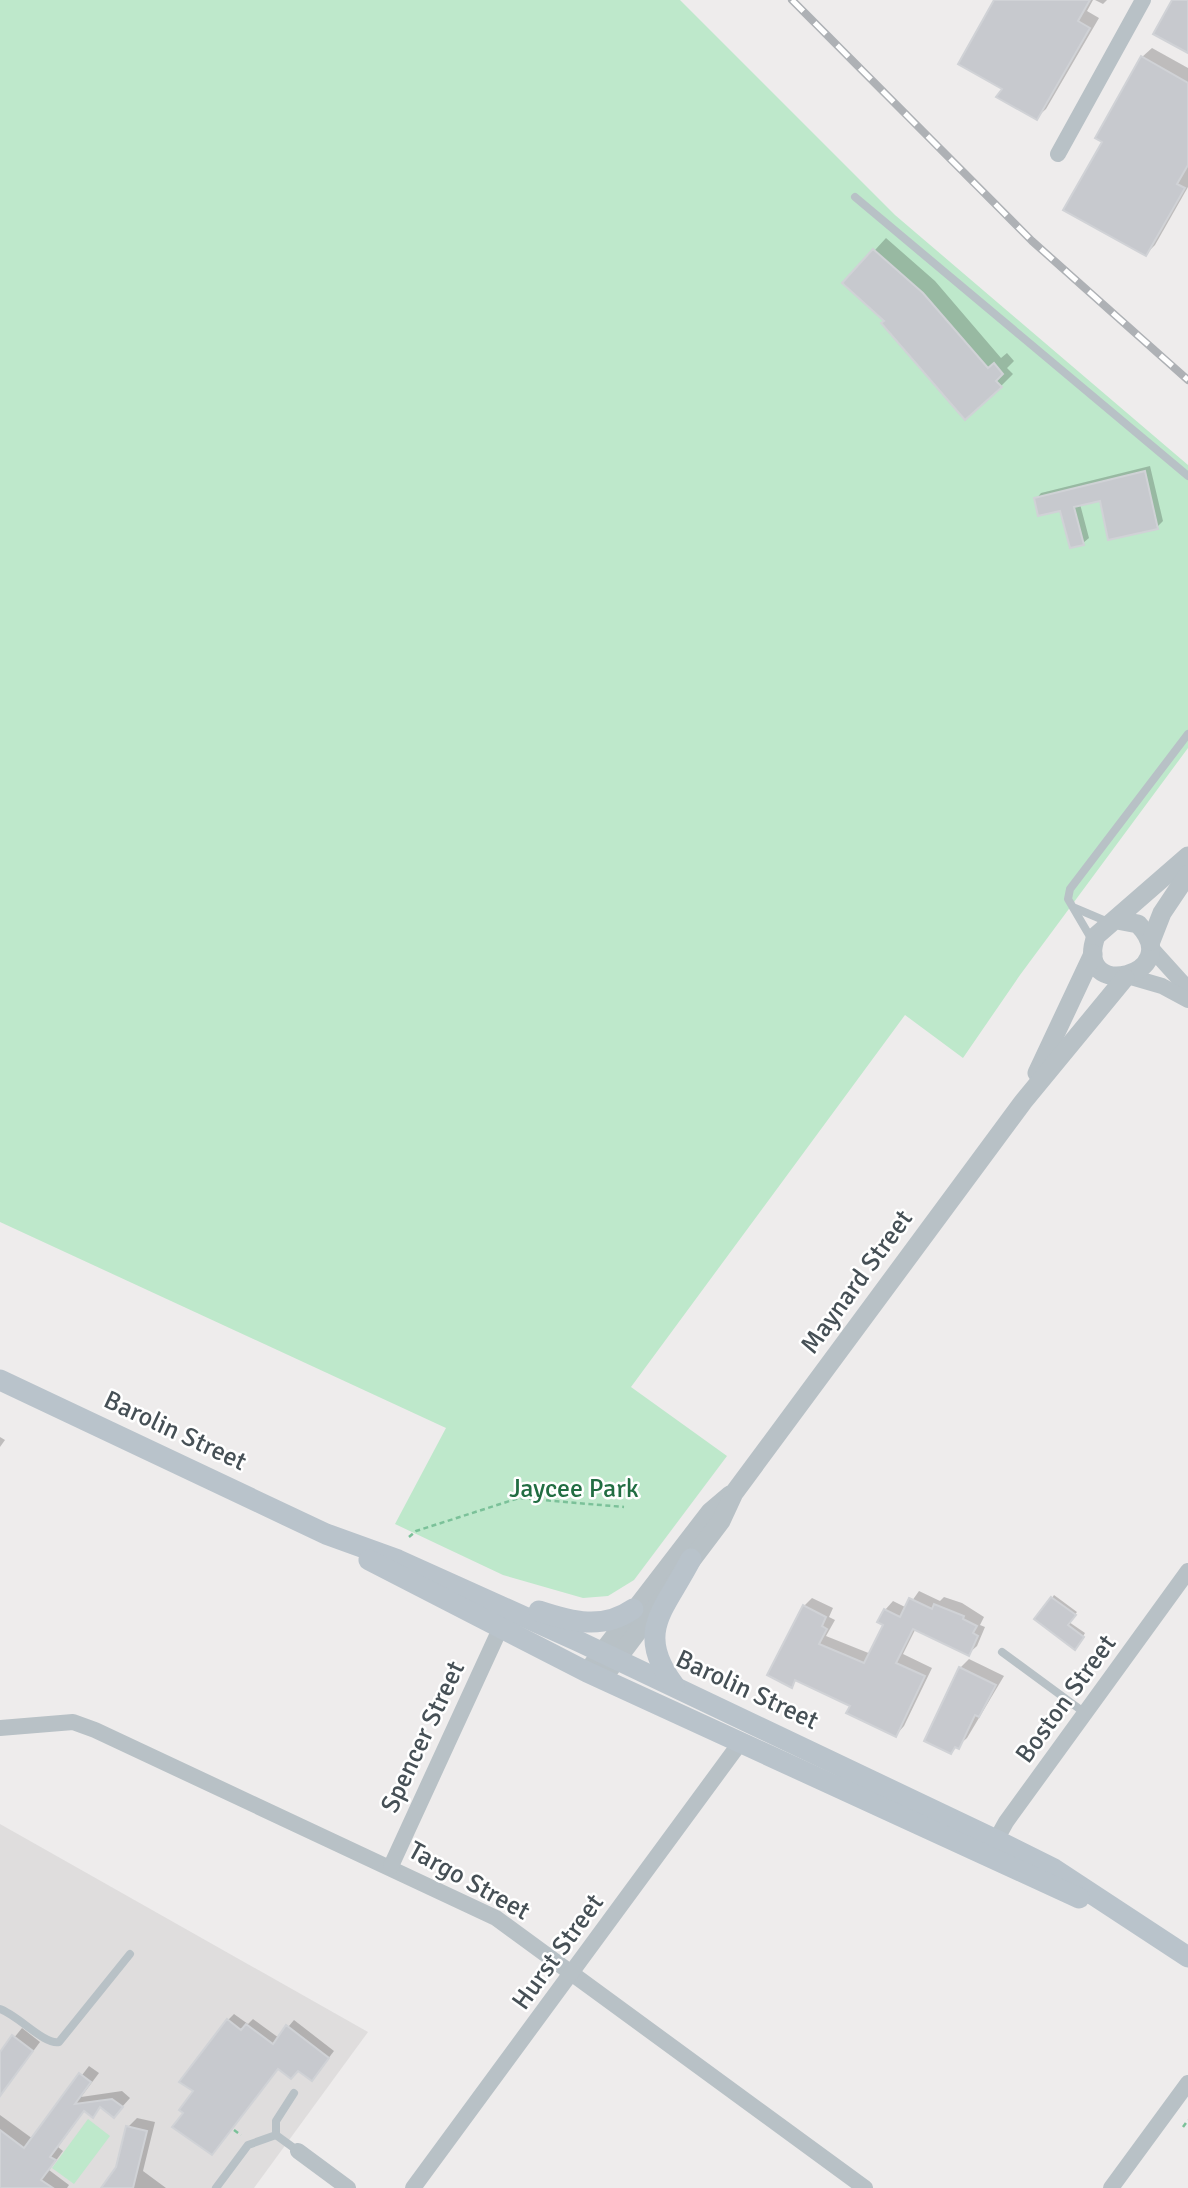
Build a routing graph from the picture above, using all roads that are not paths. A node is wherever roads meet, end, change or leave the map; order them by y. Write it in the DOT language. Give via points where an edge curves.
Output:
graph roads {
  1 [pos="1143,0"];
  2 [pos="1058,154"];
  3 [pos="855,197"];
  4 [pos="1188,476"];
  5 [pos="1188,734"];
  6 [pos="1188,856"];
  7 [pos="1188,874"];
  8 [pos="1076,908"];
  9 [pos="1114,921"];
  10 [pos="1151,945"];
  11 [pos="1093,948"];
  12 [pos="1128,977"];
  13 [pos="1188,989"];
  14 [pos="1188,1000"];
  15 [pos="1023,1102"];
  16 [pos="0,1380"];
  17 [pos="734,1493"];
  18 [pos="326,1534"];
  19 [pos="691,1559"];
  20 [pos="1188,1571"];
  21 [pos="434,1577"];
  22 [pos="633,1609"];
  23 [pos="500,1629"];
  24 [pos="1002,1652"];
  25 [pos="609,1655"];
  26 [pos="595,1675"];
  27 [pos="675,1687"];
  28 [pos="1085,1713"];
  29 [pos="0,1728"];
  30 [pos="740,1743"];
  31 [pos="991,1849"];
  32 [pos="391,1866"];
  33 [pos="130,1954"];
  34 [pos="1188,1957"];
  35 [pos="573,1973"];
  36 [pos="0,2009"];
  37 [pos="1188,2083"];
  38 [pos="294,2093"];
  39 [pos="276,2134"];
  40 [pos="298,2151"];
  41 [pos="216,2188"];
  42 [pos="348,2188"];
  43 [pos="413,2188"];
  44 [pos="865,2188"];
  45 [pos="1111,2188"];
  1 -- 2 [label="street"];
  3 -- 4 [label="lane"];
  5 -- 8 [label="lane" via="1070,888 1068,899"];
  6 -- 9 [label="street"];
  7 -- 10 [label="street" via="1161,913"];
  8 -- 9 [label="lane"];
  8 -- 11 [label="lane"];
  9 -- 10 [label="street" via="1138,924"];
  9 -- 11 [label="street" via="1100,930"];
  10 -- 12 [label="street" via="1146,966"];
  10 -- 13 [label="street"];
  11 -- 12 [label="street" via="1104,972"];
  11 -- 15 [label="street, Maynard Street"];
  12 -- 14 [label="street" via="1162,986"];
  12 -- 15 [label="street, Maynard Street"];
  15 -- 17 [label="street, Maynard Street"];
  16 -- 18 [label="main road, Barolin Street"];
  17 -- 19 [label="street, Maynard Street" via="721,1521"];
  17 -- 22 [label="street, Maynard Street" via="710,1512"];
  18 -- 21 [label="main road, Barolin Street"];
  18 -- 23 [label="main road, Barolin Street"];
  19 -- 25 [label="street, Maynard Street"];
  19 -- 27 [label="main road" via="655,1626 655,1655"];
  20 -- 28 [label="street, Boston Street"];
  21 -- 22 [label="main road" via="490,1591 570,1620 603,1624"];
  21 -- 25 [label="main road, Barolin Street"];
  22 -- 25 [label="street, Maynard Street"];
  23 -- 26 [label="main road, Barolin Street"];
  23 -- 32 [label="street, Spencer Street"];
  24 -- 28 [label="lane"];
  25 -- 26 [label="street, Maynard Street"];
  25 -- 27 [label="main road, Barolin Street"];
  26 -- 30 [label="main road, Barolin Street"];
  27 -- 31 [label="main road, Barolin Street"];
  28 -- 31 [label="street, Boston Street"];
  29 -- 32 [label="street, Targo Street" via="73,1722"];
  30 -- 31 [label="main road, Barolin Street"];
  30 -- 35 [label="street, Hurst Street"];
  31 -- 34 [label="main road, Barolin Street" via="1054,1869"];
  32 -- 35 [label="street, Targo Street" via="496,1917"];
  33 -- 36 [label="lane" via="59,2042 50,2042"];
  35 -- 43 [label="street, Hurst Street"];
  35 -- 44 [label="street, Targo Street"];
  37 -- 45 [label="street"];
  38 -- 39 [label="lane" via="276,2122"];
  39 -- 40 [label="lane"];
  39 -- 41 [label="lane" via="248,2145"];
  40 -- 42 [label="street"];
}
